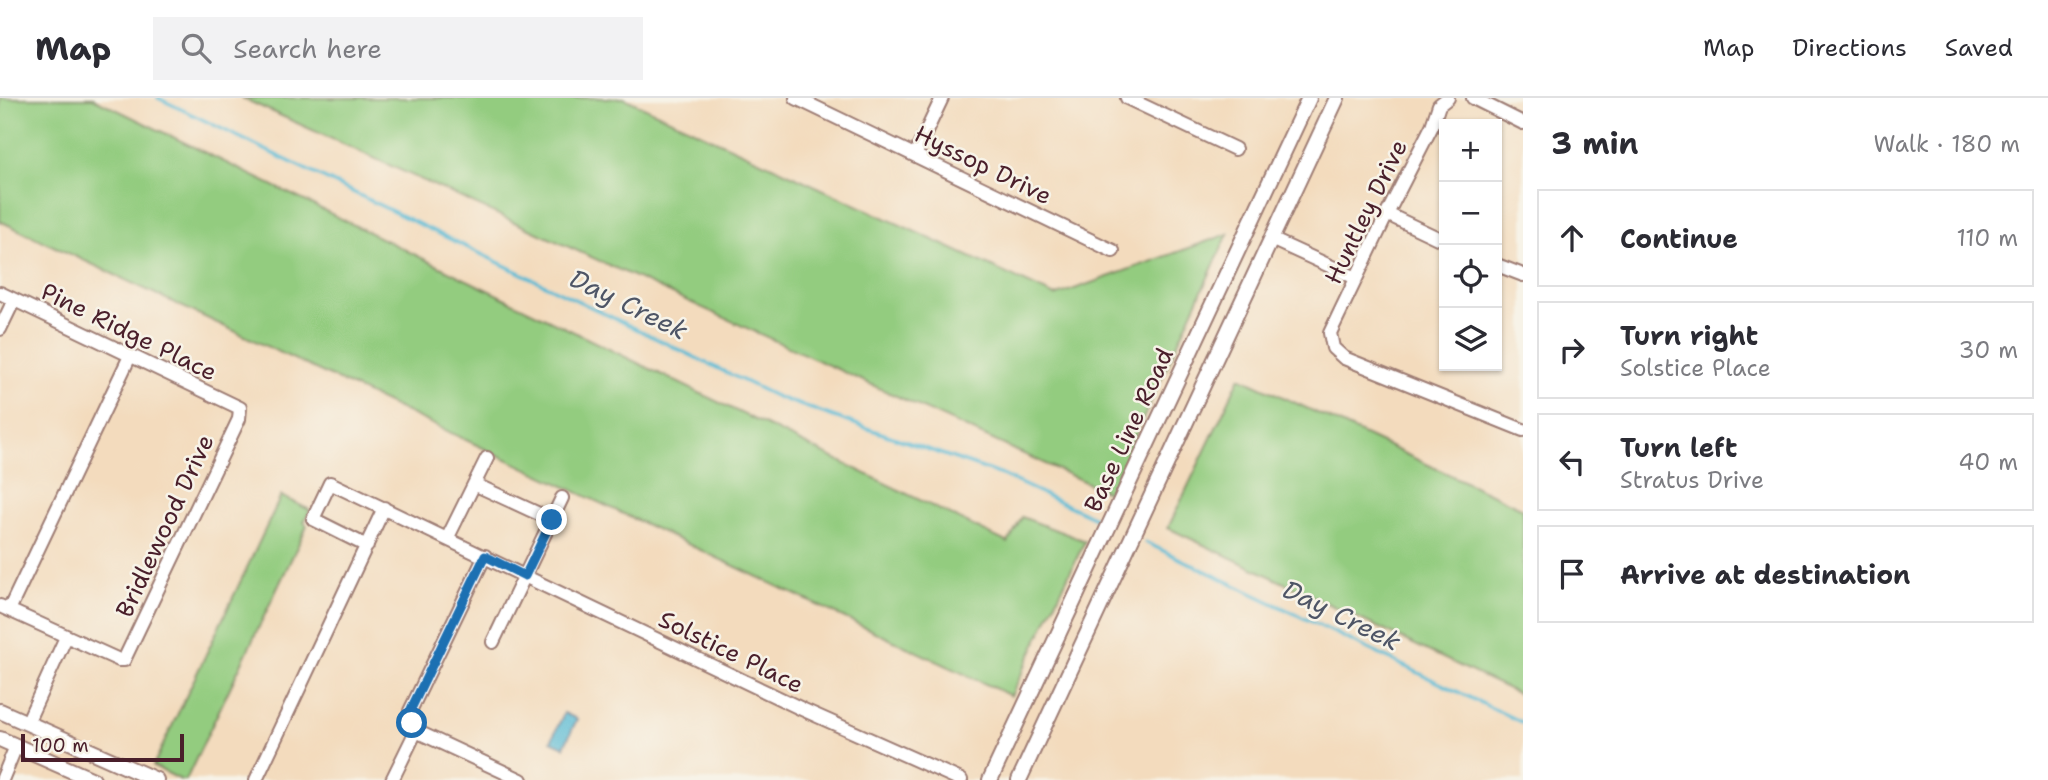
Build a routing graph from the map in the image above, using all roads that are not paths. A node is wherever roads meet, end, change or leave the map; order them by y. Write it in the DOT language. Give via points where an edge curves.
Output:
graph roads {
  1 [pos="796,98"];
  2 [pos="942,98"];
  3 [pos="1127,98"];
  4 [pos="1309,98"];
  5 [pos="1337,98"];
  6 [pos="1448,98"];
  7 [pos="1473,98"];
  8 [pos="1523,123"];
  9 [pos="1235,149"];
  10 [pos="915,155"];
  11 [pos="1387,214"];
  12 [pos="1272,239"];
  13 [pos="1439,240"];
  14 [pos="1113,251"];
  15 [pos="1502,267"];
  16 [pos="1523,275"];
  17 [pos="1356,278"];
  18 [pos="0,293"];
  19 [pos="14,300"];
  20 [pos="0,329"];
  21 [pos="130,356"];
  22 [pos="240,408"];
  23 [pos="1523,430"];
  24 [pos="487,458"];
  25 [pos="474,484"];
  26 [pos="562,498"];
  27 [pos="384,508"];
  28 [pos="552,520"];
  29 [pos="447,539"];
  30 [pos="367,546"];
  31 [pos="485,556"];
  32 [pos="525,576"];
  33 [pos="4,608"];
  34 [pos="66,637"];
  35 [pos="493,642"];
  36 [pos="0,711"];
  37 [pos="27,723"];
  38 [pos="416,731"];
  39 [pos="0,739"];
  40 [pos="16,746"];
  41 [pos="492,767"];
  42 [pos="2,780"];
  43 [pos="93,780"];
  44 [pos="156,780"];
  45 [pos="256,780"];
  46 [pos="392,780"];
  47 [pos="486,780"];
  48 [pos="521,780"];
  49 [pos="961,780"];
  50 [pos="989,780"];
  51 [pos="1019,780"];
  1 -- 10 [label="street, Hyssop Drive"];
  2 -- 10 [label="street"];
  3 -- 9 [label="street"];
  4 -- 50 [label="main road, Base Line Road"];
  5 -- 12 [label="main road, Base Line Road"];
  6 -- 11 [label="street, Huntley Drive" via="1439,105"];
  7 -- 8 [label="street"];
  10 -- 14 [label="street, Hyssop Drive"];
  11 -- 13 [label="street"];
  11 -- 17 [label="street, Huntley Drive"];
  12 -- 17 [label="street"];
  12 -- 51 [label="main road, Base Line Road"];
  15 -- 16 [label="street"];
  17 -- 23 [label="street, Huntley Drive" via="1330,333 1334,348 1344,358"];
  18 -- 19 [label="street, Pine Ridge Place"];
  19 -- 20 [label="street"];
  19 -- 21 [label="street, Pine Ridge Place"];
  21 -- 22 [label="street, Pine Ridge Place"];
  21 -- 33 [label="street"];
  22 -- 34 [label="street, Bridlewood Drive" via="239,419 124,660"];
  24 -- 25 [label="street"];
  25 -- 28 [label="street"];
  25 -- 29 [label="street"];
  26 -- 28 [label="street"];
  27 -- 29 [label="street, Solstice Place"];
  27 -- 30 [label="street"];
  27 -- 30 [label="street, Solstice Place" via="330,483 313,519"];
  28 -- 32 [label="street"];
  29 -- 31 [label="street, Solstice Place"];
  30 -- 45 [label="street"];
  31 -- 32 [label="street, Solstice Place"];
  31 -- 38 [label="street" via="410,711"];
  32 -- 35 [label="street"];
  32 -- 49 [label="street, Solstice Place"];
  33 -- 34 [label="street"];
  34 -- 37 [label="street"];
  36 -- 37 [label="main road"];
  37 -- 44 [label="main road"];
  38 -- 41 [label="street"];
  38 -- 46 [label="street"];
  39 -- 40 [label="main road"];
  40 -- 42 [label="street"];
  40 -- 43 [label="main road"];
  41 -- 47 [label="street"];
  41 -- 48 [label="street"];
}
